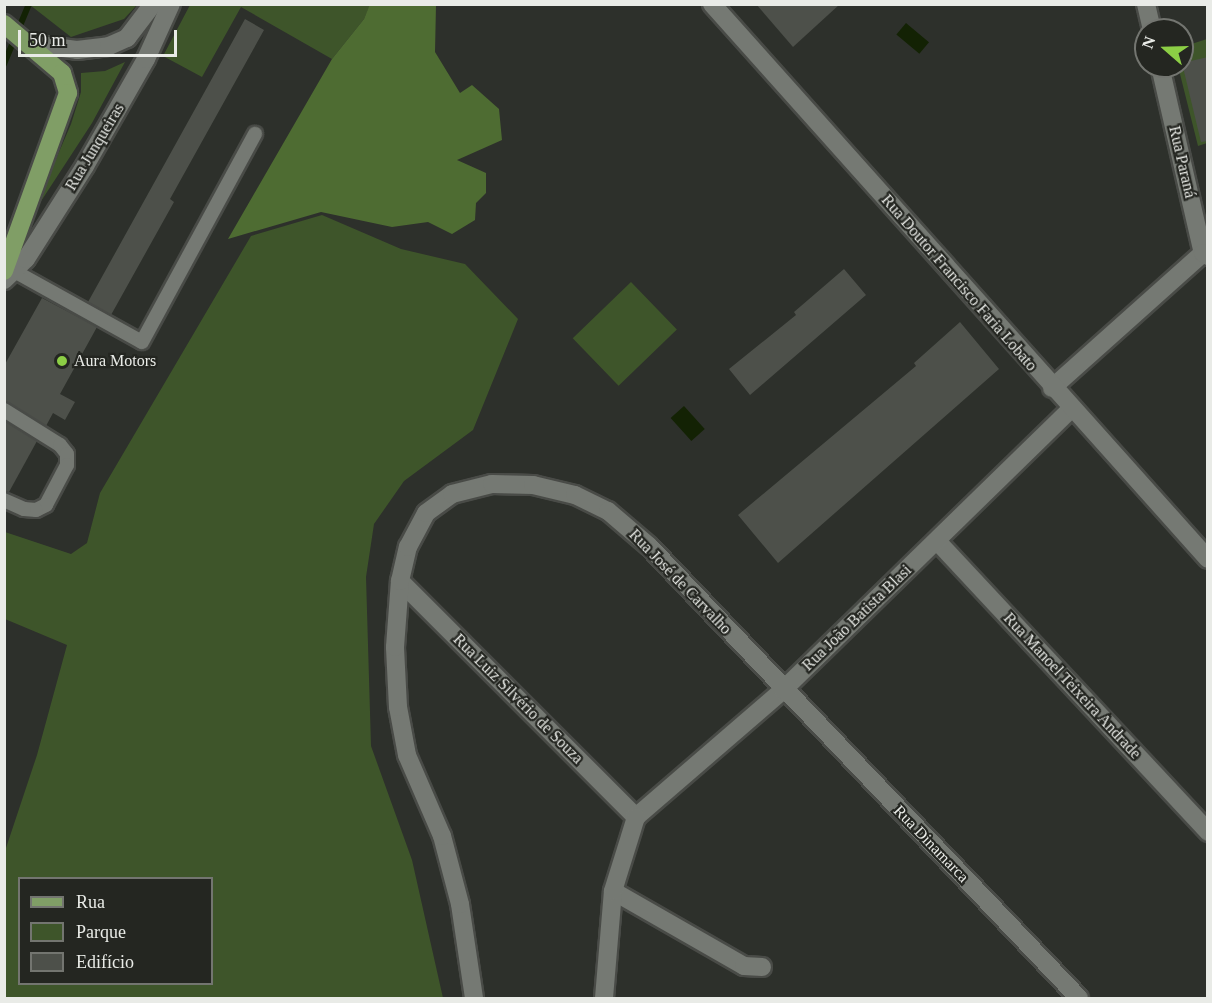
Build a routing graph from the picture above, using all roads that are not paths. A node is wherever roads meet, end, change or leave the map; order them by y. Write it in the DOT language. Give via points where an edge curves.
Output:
graph roads {
  1 [pos="153,4"];
  2 [pos="171,4"];
  3 [pos="712,4"];
  4 [pos="6,31"];
  5 [pos="52,54"];
  6 [pos="1163,78"];
  7 [pos="255,134"];
  8 [pos="1205,255"];
  9 [pos="8,274"];
  10 [pos="1052,388"];
  11 [pos="4,410"];
  12 [pos="1070,410"];
  13 [pos="4,500"];
  14 [pos="937,541"];
  15 [pos="1208,559"];
  16 [pos="400,581"];
  17 [pos="783,690"];
  18 [pos="636,818"];
  19 [pos="1208,832"];
  20 [pos="613,891"];
  21 [pos="762,967"];
  22 [pos="474,999"];
  23 [pos="604,999"];
  24 [pos="1078,999"];
  1 -- 5 [label="street" via="138,27 118,42 94,50"];
  2 -- 9 [label="street, Rua Junqueiras" via="106,131 26,259"];
  3 -- 10 [label="street, Rua Doutor Francisco Faria Lobato"];
  4 -- 5 [label="main road"];
  5 -- 9 [label="main road" via="67,84 67,103"];
  6 -- 8 [label="street, Rua Paraná"];
  7 -- 9 [label="lane" via="142,342"];
  8 -- 10 [label="street"];
  10 -- 12 [label="street, Rua Doutor Francisco Faria Lobato"];
  11 -- 13 [label="lane" via="60,445 67,454 67,465 46,505 36,510 24,509"];
  12 -- 14 [label="street, Rua João Batista Blasi"];
  12 -- 15 [label="street, Rua Doutor Francisco Faria Lobato"];
  14 -- 17 [label="street, Rua João Batista Blasi"];
  14 -- 19 [label="street, Rua Manoel Teixeira Andrade"];
  16 -- 17 [label="street, Rua José de Carvalho" via="408,547 426,513 452,494 492,484 533,485 575,495 608,511 649,546"];
  16 -- 18 [label="street, Rua Luiz Silvério de Souza"];
  16 -- 22 [label="street, Rua José de Carvalho" via="395,647 407,755 442,836 460,904"];
  17 -- 18 [label="street, Rua João Batista Blasi"];
  17 -- 24 [label="street, Rua Dinamarca"];
  18 -- 20 [label="street"];
  20 -- 21 [label="street" via="744,966"];
  20 -- 23 [label="street"];
}
